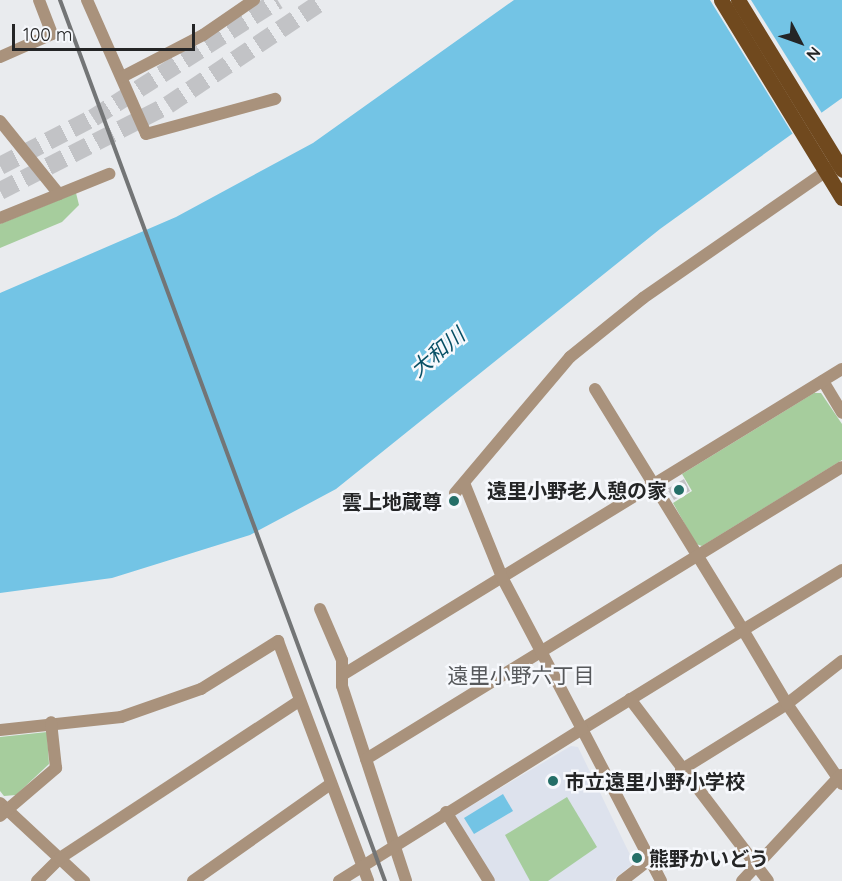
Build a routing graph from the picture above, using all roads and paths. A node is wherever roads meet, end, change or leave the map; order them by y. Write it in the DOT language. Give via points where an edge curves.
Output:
graph roads {
  1 [pos="39,0"];
  2 [pos="87,0"];
  3 [pos="254,0"];
  4 [pos="721,0"];
  5 [pos="738,0"];
  6 [pos="0,57"];
  7 [pos="122,77"];
  8 [pos="275,99"];
  9 [pos="0,121"];
  10 [pos="823,153"];
  11 [pos="836,166"];
  12 [pos="109,174"];
  13 [pos="59,194"];
  14 [pos="842,198"];
  15 [pos="0,218"];
  16 [pos="842,369"];
  17 [pos="823,381"];
  18 [pos="595,389"];
  19 [pos="842,413"];
  20 [pos="842,466"];
  21 [pos="464,483"];
  22 [pos="653,484"];
  23 [pos="455,493"];
  24 [pos="697,556"];
  25 [pos="842,570"];
  26 [pos="502,577"];
  27 [pos="320,609"];
  28 [pos="742,630"];
  29 [pos="541,651"];
  30 [pos="842,661"];
  31 [pos="344,674"];
  32 [pos="630,699"];
  33 [pos="299,700"];
  34 [pos="787,704"];
  35 [pos="51,722"];
  36 [pos="582,729"];
  37 [pos="0,730"];
  38 [pos="366,759"];
  39 [pos="681,770"];
  40 [pos="840,780"];
  41 [pos="329,785"];
  42 [pos="2,810"];
  43 [pos="446,812"];
  44 [pos="393,844"];
  45 [pos="60,858"];
  46 [pos="648,861"];
  47 [pos="362,864"];
  48 [pos="754,868"];
  49 [pos="37,881"];
  50 [pos="84,881"];
  51 [pos="193,881"];
  52 [pos="339,881"];
  53 [pos="368,881"];
  54 [pos="406,881"];
  55 [pos="489,881"];
  56 [pos="622,881"];
  57 [pos="661,881"];
  58 [pos="742,881"];
  59 [pos="768,881"];
  1 -- 6 [label="street" via="52,34"];
  2 -- 7 [label="street"];
  3 -- 7 [label="street" via="203,35"];
  4 -- 10 [label="main road"];
  5 -- 10 [label="main road"];
  7 -- 8 [label="street" via="146,134"];
  9 -- 13 [label="street"];
  10 -- 11 [label="main road"];
  11 -- 14 [label="main road"];
  11 -- 21 [label="street" via="643,298 570,357"];
  12 -- 13 [label="street"];
  13 -- 15 [label="street"];
  16 -- 17 [label="street"];
  17 -- 19 [label="street"];
  17 -- 22 [label="street"];
  18 -- 22 [label="street"];
  20 -- 24 [label="street"];
  21 -- 23 [label="street"];
  21 -- 26 [label="street"];
  22 -- 24 [label="street"];
  22 -- 26 [label="street"];
  24 -- 28 [label="street"];
  24 -- 29 [label="street"];
  25 -- 28 [label="street"];
  26 -- 29 [label="street"];
  26 -- 31 [label="street"];
  27 -- 31 [label="street"];
  28 -- 32 [label="street"];
  28 -- 34 [label="street"];
  29 -- 36 [label="street"];
  29 -- 38 [label="street"];
  30 -- 34 [label="street"];
  31 -- 38 [label="street" via="342,686"];
  32 -- 36 [label="street"];
  32 -- 39 [label="street"];
  33 -- 35 [label="street" via="278,640 201,689 121,717"];
  33 -- 41 [label="street"];
  33 -- 45 [label="street"];
  34 -- 39 [label="street"];
  34 -- 40 [label="street"];
  35 -- 37 [label="street"];
  35 -- 42 [label="street" via="56,768"];
  36 -- 43 [label="street"];
  36 -- 46 [label="street"];
  38 -- 44 [label="street"];
  39 -- 48 [label="street"];
  40 -- 48 [label="street"];
  41 -- 47 [label="street"];
  41 -- 51 [label="street"];
  42 -- 45 [label="street"];
  43 -- 44 [label="street"];
  43 -- 55 [label="street"];
  44 -- 47 [label="street"];
  44 -- 54 [label="street"];
  45 -- 49 [label="street"];
  45 -- 50 [label="street"];
  46 -- 56 [label="street"];
  46 -- 57 [label="street"];
  47 -- 52 [label="street"];
  47 -- 53 [label="street"];
  48 -- 58 [label="street"];
  48 -- 59 [label="street"];
}
